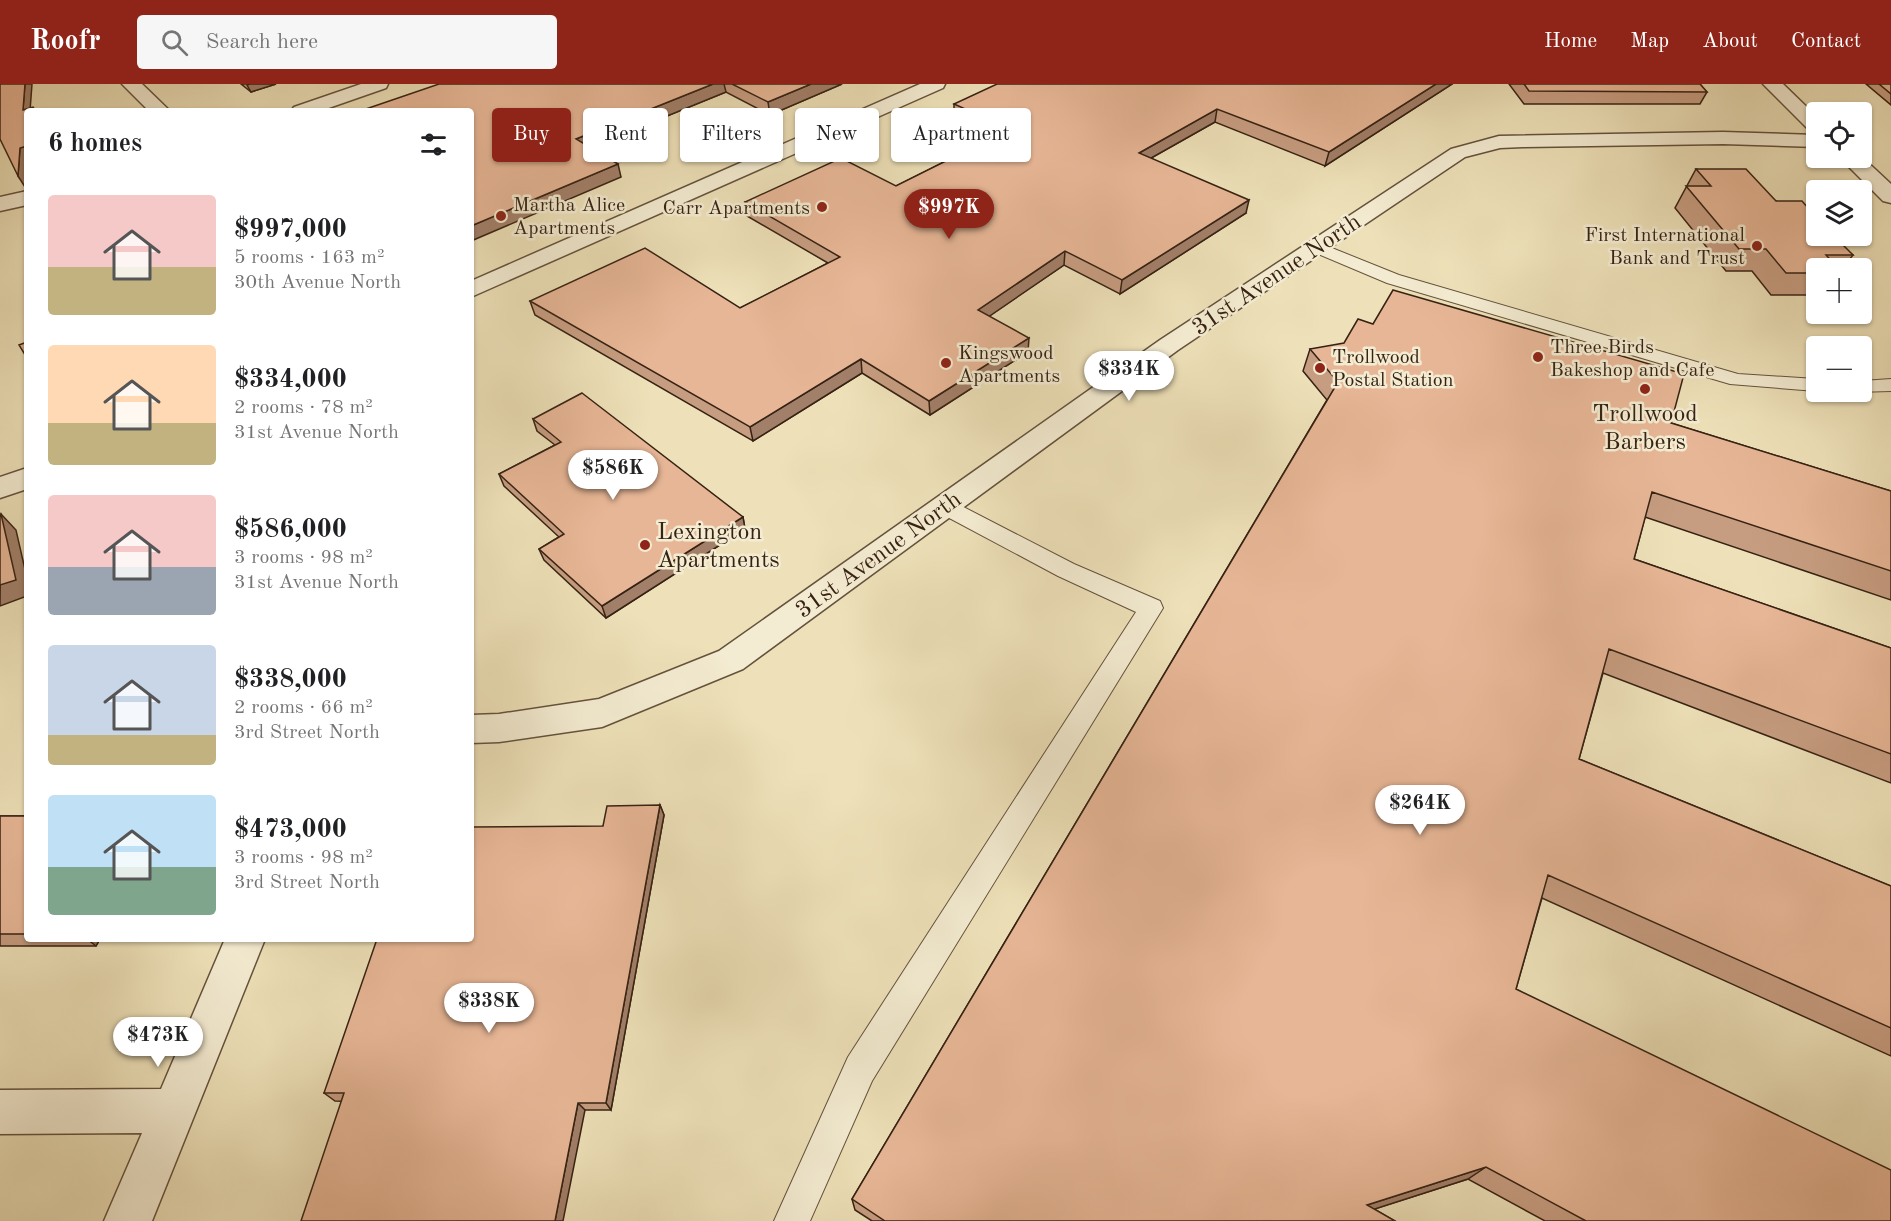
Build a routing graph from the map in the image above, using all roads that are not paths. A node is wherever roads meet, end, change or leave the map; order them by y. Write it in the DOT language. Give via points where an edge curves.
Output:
graph roads {
  1 [pos="131,84"];
  2 [pos="379,84"];
  3 [pos="936,84"];
  4 [pos="1772,84"];
  5 [pos="157,108"];
  6 [pos="310,108"];
  7 [pos="1806,116"];
  8 [pos="1806,141"];
  9 [pos="1861,168"];
  10 [pos="1891,196"];
  11 [pos="24,199"];
  12 [pos="0,204"];
  13 [pos="1317,247"];
  14 [pos="474,289"];
  15 [pos="1806,384"];
  16 [pos="1891,385"];
  17 [pos="1872,386"];
  18 [pos="24,479"];
  19 [pos="0,488"];
  20 [pos="946,506"];
  21 [pos="474,729"];
  22 [pos="244,942"];
  23 [pos="174,1111"];
  24 [pos="0,1112"];
  25 [pos="128,1221"];
  26 [pos="792,1221"];
  1 -- 5 [label="street"];
  2 -- 6 [label="street"];
  3 -- 14 [label="street"];
  4 -- 7 [label="street"];
  8 -- 13 [label="street, 31st Avenue North" via="1723,138 1499,142 1458,153"];
  9 -- 10 [label="street"];
  11 -- 12 [label="street"];
  13 -- 15 [label="lane" via="1393,279 1737,380"];
  13 -- 20 [label="street, 31st Avenue North" via="1169,345"];
  16 -- 17 [label="lane"];
  18 -- 19 [label="street"];
  20 -- 21 [label="street, 31st Avenue North" via="731,660 602,713"];
  20 -- 26 [label="lane" via="1066,570 1151,608 860,1069"];
  22 -- 23 [label="street"];
  23 -- 24 [label="street"];
  23 -- 25 [label="street"];
}
